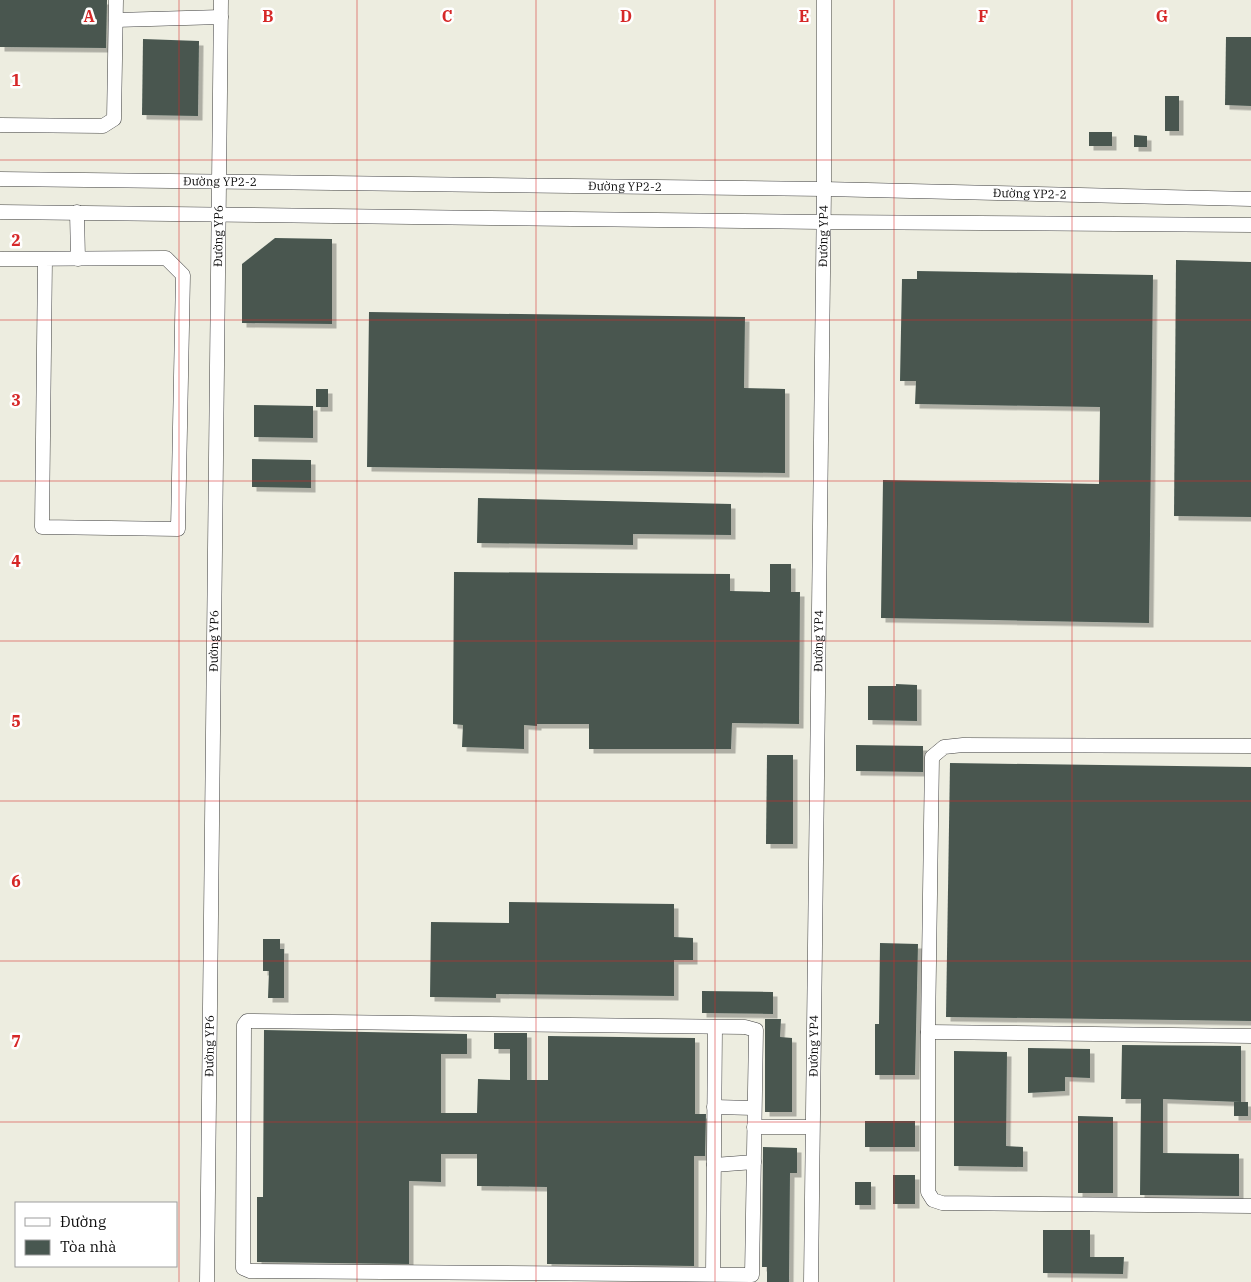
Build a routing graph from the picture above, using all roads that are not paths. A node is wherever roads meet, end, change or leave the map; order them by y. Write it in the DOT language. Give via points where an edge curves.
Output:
graph roads {
  1 [pos="116,0"];
  2 [pos="221,0"];
  3 [pos="824,0"];
  4 [pos="221,17"];
  5 [pos="116,20"];
  6 [pos="0,126"];
  7 [pos="0,179"];
  8 [pos="218,181"];
  9 [pos="824,189"];
  10 [pos="1251,199"];
  11 [pos="0,212"];
  12 [pos="77,212"];
  13 [pos="218,214"];
  14 [pos="822,222"];
  15 [pos="1251,224"];
  16 [pos="0,259"];
  17 [pos="45,259"];
  18 [pos="78,259"];
  19 [pos="1251,746"];
  20 [pos="715,1027"];
  21 [pos="928,1032"];
  22 [pos="1251,1036"];
  23 [pos="714,1107"];
  24 [pos="754,1108"];
  25 [pos="754,1127"];
  26 [pos="812,1128"];
  27 [pos="754,1162"];
  28 [pos="714,1165"];
  29 [pos="1251,1206"];
  30 [pos="713,1274"];
  31 [pos="207,1282"];
  32 [pos="811,1282"];
  1 -- 5 [label="street"];
  2 -- 4 [label="street, Đường YP6"];
  3 -- 9 [label="street, Đường YP4"];
  4 -- 5 [label="street"];
  4 -- 8 [label="street, Đường YP6"];
  5 -- 6 [label="street" via="114,119 103,126"];
  7 -- 8 [label="street, Đường YP2-2"];
  8 -- 9 [label="street, Đường YP2-2"];
  8 -- 13 [label="street, Đường YP6"];
  9 -- 10 [label="street, Đường YP2-2"];
  9 -- 14 [label="street, Đường YP4"];
  11 -- 12 [label="street"];
  12 -- 13 [label="street"];
  12 -- 18 [label="street"];
  13 -- 14 [label="street"];
  13 -- 31 [label="street, Đường YP6"];
  14 -- 15 [label="street"];
  14 -- 26 [label="street, Đường YP4"];
  16 -- 17 [label="street"];
  17 -- 18 [label="street"];
  17 -- 18 [label="street" via="42,527 178,529 183,275 166,258"];
  19 -- 21 [label="street" via="963,745 944,747 932,757"];
  20 -- 23 [label="street"];
  20 -- 24 [label="street" via="756,1030"];
  20 -- 30 [label="street" via="247,1021 244,1025 243,1268 250,1272"];
  21 -- 22 [label="street"];
  21 -- 29 [label="street" via="928,1192 933,1200 942,1204"];
  23 -- 24 [label="street"];
  23 -- 28 [label="street"];
  24 -- 25 [label="street"];
  25 -- 26 [label="street"];
  25 -- 27 [label="street"];
  26 -- 32 [label="street, Đường YP4"];
  27 -- 28 [label="street"];
  27 -- 30 [label="street" via="752,1274"];
  28 -- 30 [label="street"];
}
